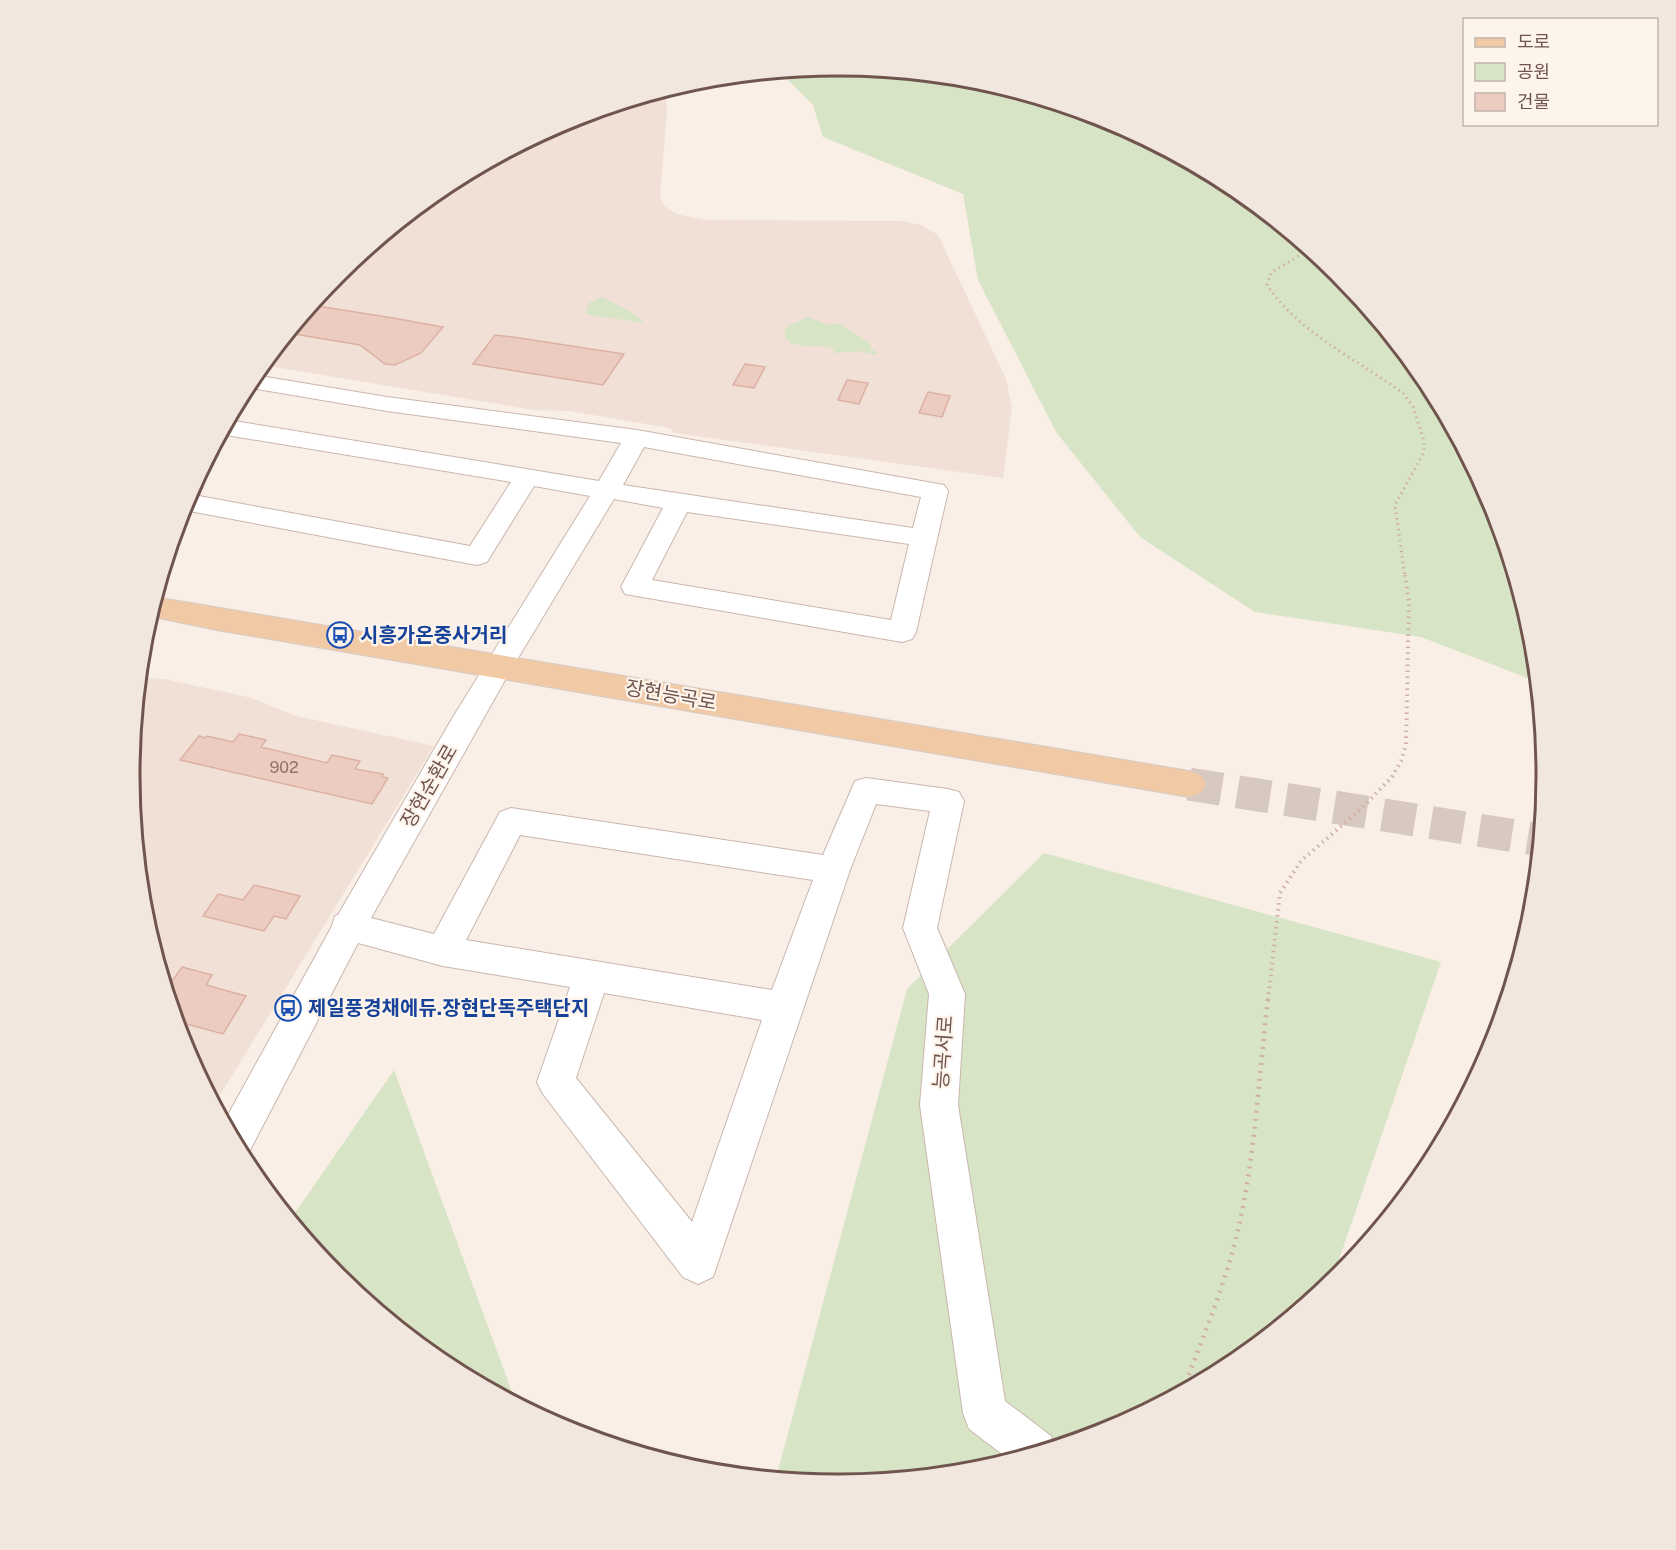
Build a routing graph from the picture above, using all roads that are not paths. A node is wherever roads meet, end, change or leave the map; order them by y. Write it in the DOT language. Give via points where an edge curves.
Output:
graph roads {
  1 [pos="260,383"];
  2 [pos="232,428"];
  3 [pos="637,438"];
  4 [pos="527,477"];
  5 [pos="608,490"];
  6 [pos="679,502"];
  7 [pos="195,504"];
  8 [pos="925,538"];
  9 [pos="160,609"];
  10 [pos="498,666"];
  11 [pos="1190,784"];
  12 [pos="833,870"];
  13 [pos="347,926"];
  14 [pos="443,951"];
  15 [pos="592,975"];
  16 [pos="784,1008"];
  17 [pos="238,1133"];
  18 [pos="1029,1447"];
  1 -- 3 [label="street"];
  2 -- 4 [label="street"];
  3 -- 5 [label="street, 장현순환로"];
  3 -- 8 [label="street" via="935,491"];
  4 -- 5 [label="street"];
  4 -- 7 [label="street" via="477,556"];
  5 -- 6 [label="street"];
  5 -- 10 [label="street, 장현순환로"];
  6 -- 8 [label="street"];
  6 -- 8 [label="street" via="635,587 902,632"];
  9 -- 10 [label="main road, 장현능곡로"];
  10 -- 11 [label="main road, 장현능곡로"];
  10 -- 13 [label="street, 장현순환로"];
  12 -- 14 [label="street" via="511,821"];
  12 -- 16 [label="street"];
  12 -- 18 [label="street, 능곡서로" via="866,790 948,801 920,928 947,994 939,1105 985,1413"];
  13 -- 14 [label="street"];
  13 -- 17 [label="street, 장현순환로"];
  14 -- 15 [label="street"];
  15 -- 16 [label="street"];
  15 -- 16 [label="street" via="556,1082 698,1263"];
}
